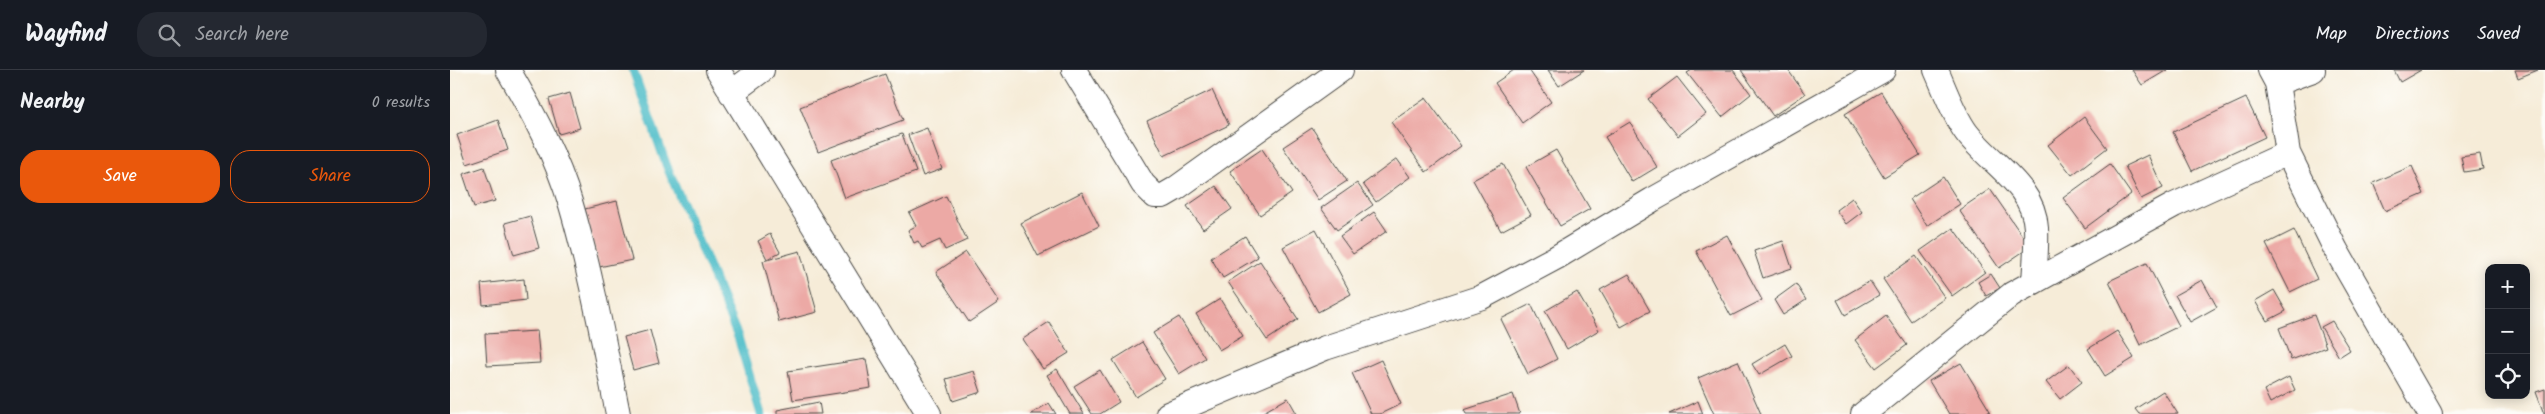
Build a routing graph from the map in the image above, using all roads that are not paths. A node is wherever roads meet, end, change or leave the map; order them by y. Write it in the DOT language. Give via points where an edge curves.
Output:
graph roads {
  1 [pos="508,70"];
  2 [pos="718,70"];
  3 [pos="762,70"];
  4 [pos="1074,70"];
  5 [pos="1341,70"];
  6 [pos="1882,70"];
  7 [pos="1936,70"];
  8 [pos="2313,70"];
  9 [pos="2273,77"];
  10 [pos="731,93"];
  11 [pos="2288,154"];
  12 [pos="2034,282"];
  13 [pos="618,414"];
  14 [pos="929,414"];
  15 [pos="1168,414"];
  16 [pos="1863,414"];
  17 [pos="2430,414"];
  1 -- 13 [label="street" via="538,120 571,204"];
  2 -- 10 [label="street"];
  3 -- 10 [label="street"];
  4 -- 5 [label="street" via="1143,184 1155,196 1163,196 1175,189"];
  6 -- 15 [label="street" via="1558,257 1482,297 1325,348"];
  7 -- 12 [label="street" via="1964,130 1981,152 2026,195 2036,226"];
  8 -- 9 [label="street"];
  9 -- 11 [label="street"];
  10 -- 14 [label="street"];
  11 -- 12 [label="street" via="2174,205"];
  11 -- 17 [label="street" via="2336,250"];
  12 -- 16 [label="street" via="2012,294"];
}
